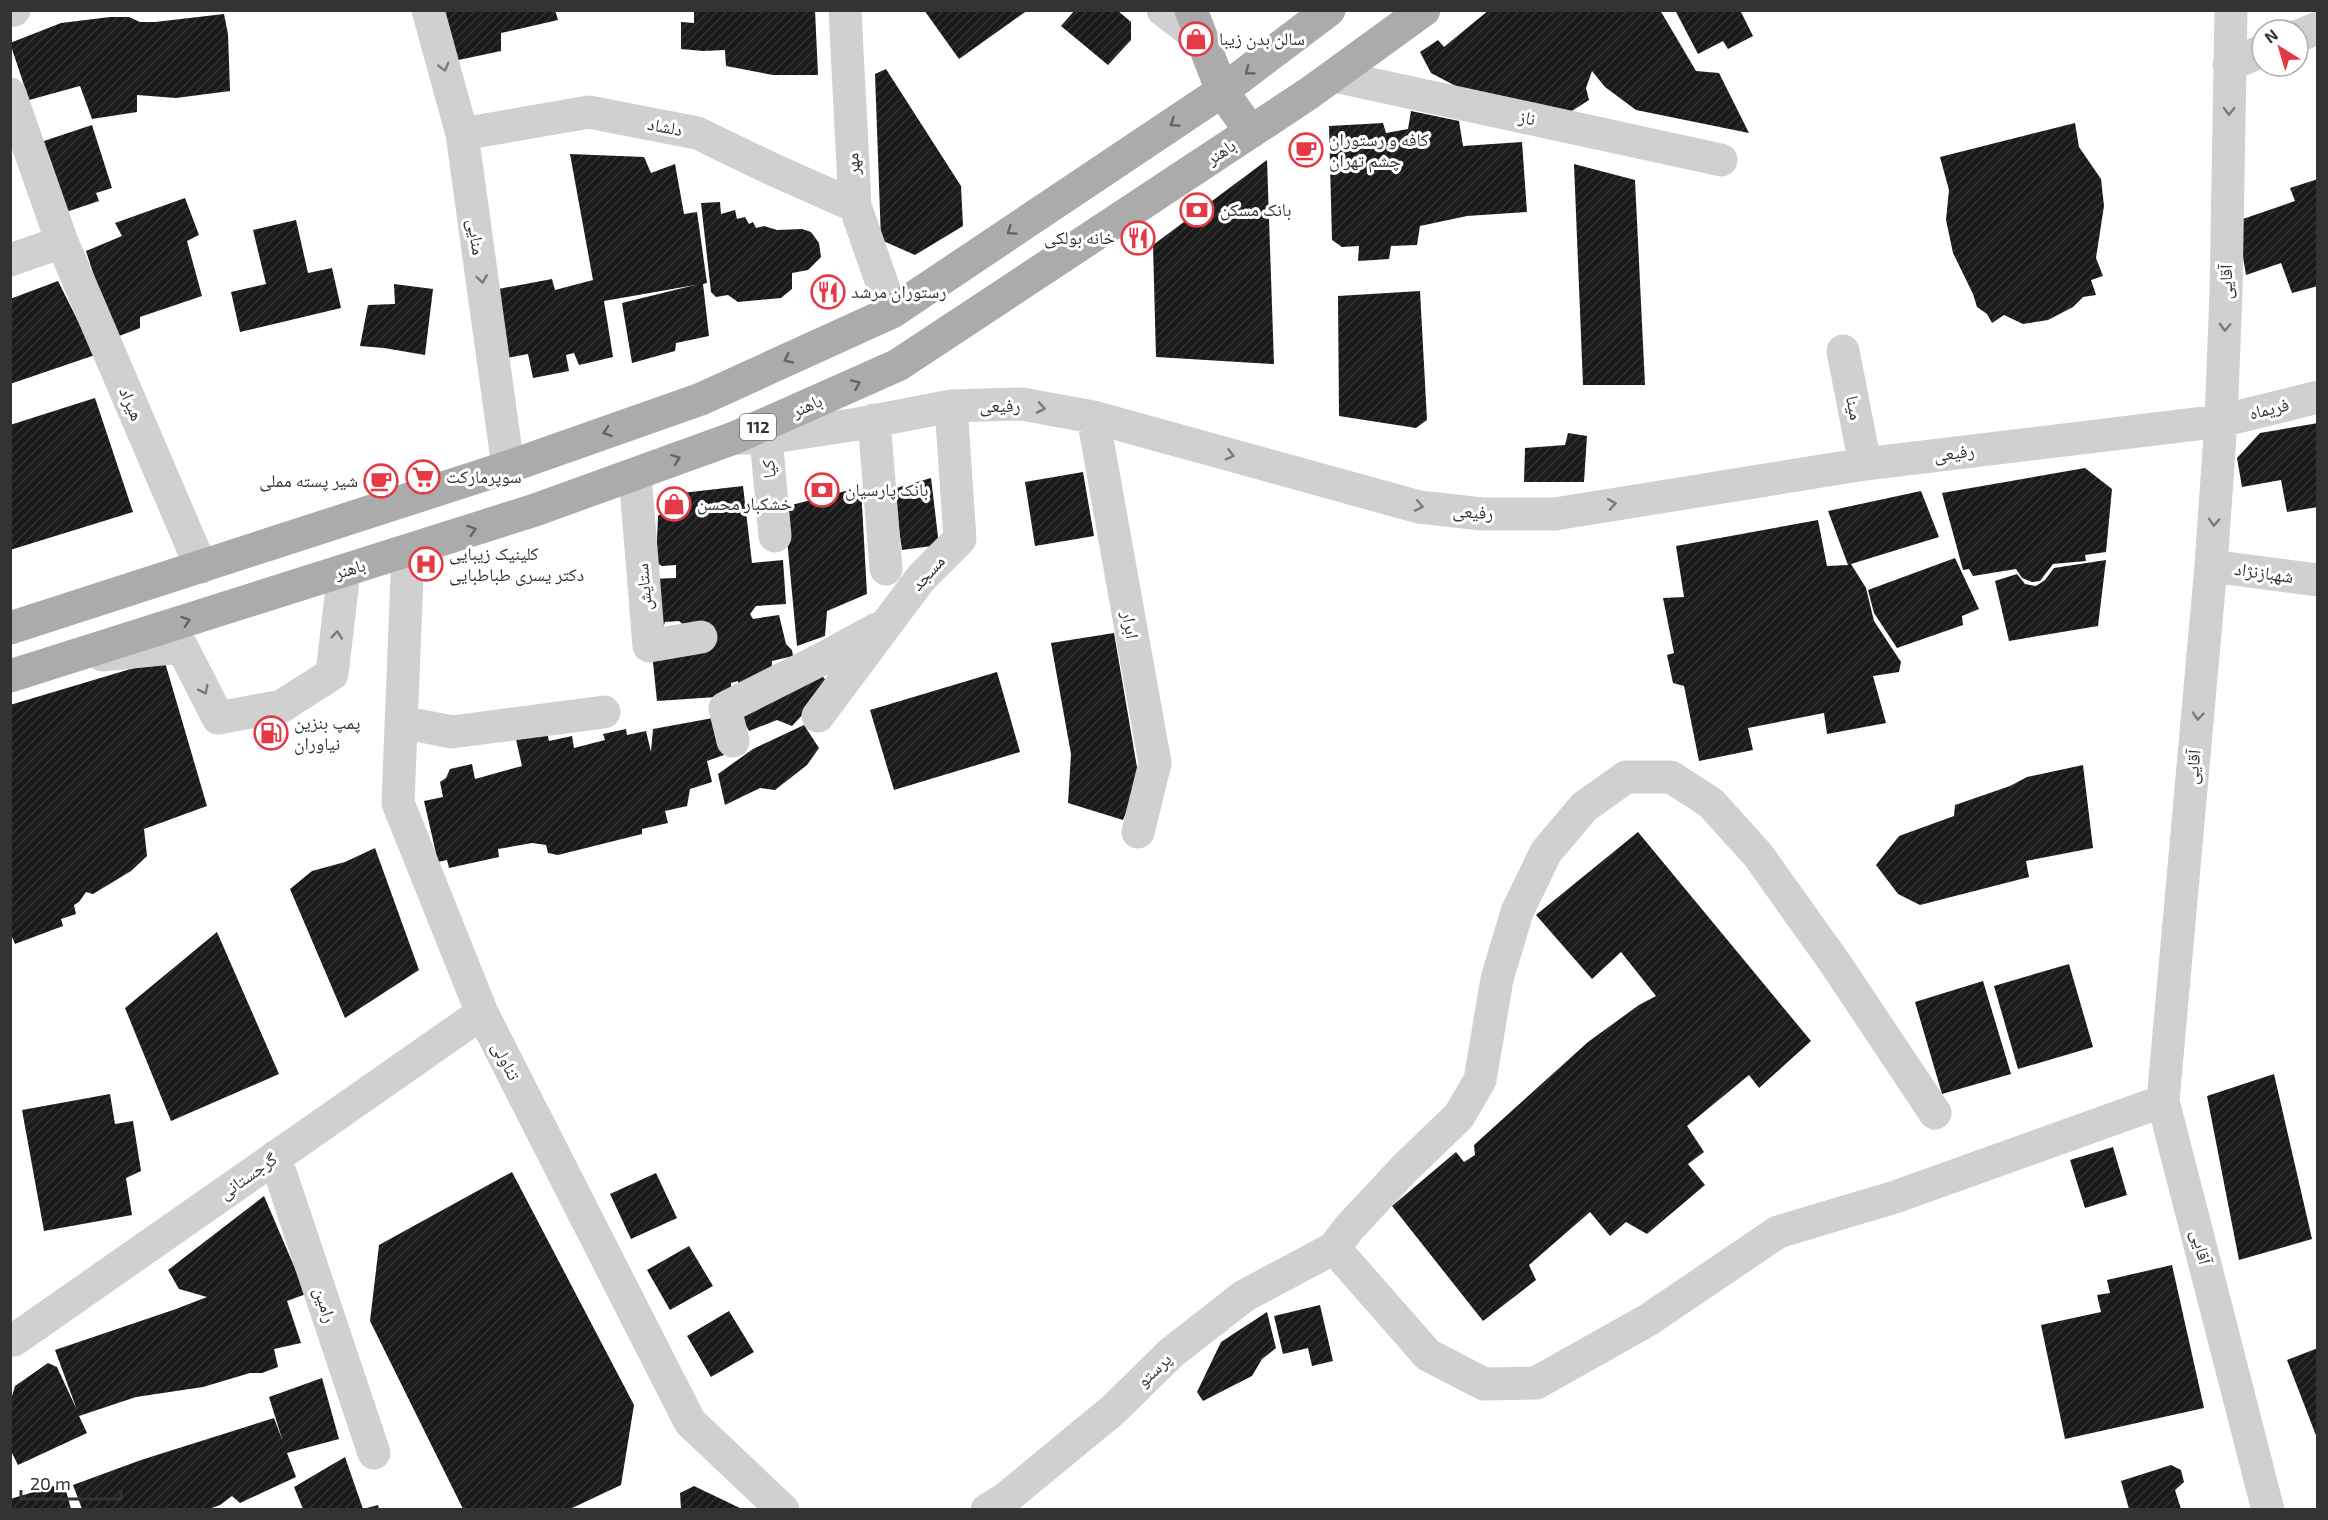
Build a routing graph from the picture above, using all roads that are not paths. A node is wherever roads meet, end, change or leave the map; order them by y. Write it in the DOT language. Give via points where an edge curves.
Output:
graph roads {
  1 [pos="428,10"];
  2 [pos="845,10"];
  3 [pos="1163,10"];
  4 [pos="1329,10"];
  5 [pos="1424,10"];
  6 [pos="2231,10"];
  7 [pos="1197,25"];
  8 [pos="2250,56"];
  9 [pos="2229,65"];
  10 [pos="1334,76"];
  11 [pos="1222,91"];
  12 [pos="10,94"];
  13 [pos="1251,132"];
  14 [pos="462,134"];
  15 [pos="1721,160"];
  16 [pos="855,206"];
  17 [pos="62,242"];
  18 [pos="10,260"];
  19 [pos="891,312"];
  20 [pos="1843,351"];
  21 [pos="2318,397"];
  22 [pos="951,406"];
  23 [pos="1093,417"];
  24 [pos="874,420"];
  25 [pos="2221,421"];
  26 [pos="734,438"];
  27 [pos="766,438"];
  28 [pos="1865,464"];
  29 [pos="508,467"];
  30 [pos="635,475"];
  31 [pos="775,536"];
  32 [pos="408,551"];
  33 [pos="2211,566"];
  34 [pos="201,567"];
  35 [pos="886,569"];
  36 [pos="344,571"];
  37 [pos="2318,580"];
  38 [pos="887,623"];
  39 [pos="10,628"];
  40 [pos="701,637"];
  41 [pos="68,658"];
  42 [pos="10,676"];
  43 [pos="604,712"];
  44 [pos="818,716"];
  45 [pos="401,722"];
  46 [pos="733,741"];
  47 [pos="1138,832"];
  48 [pos="482,1013"];
  49 [pos="2163,1101"];
  50 [pos="1935,1113"];
  51 [pos="275,1157"];
  52 [pos="1334,1248"];
  53 [pos="12,1345"];
  54 [pos="374,1453"];
  55 [pos="783,1509"];
  56 [pos="987,1509"];
  57 [pos="2268,1509"];
  1 -- 14 [label="street, منایی, one-way"];
  2 -- 16 [label="street, مهر"];
  3 -- 7 [label="street"];
  4 -- 11 [label="main road, one-way"];
  5 -- 10 [label="main road, باهنر / 112"];
  6 -- 9 [label="street, آقایی"];
  7 -- 11 [label="main road"];
  8 -- 9 [label="street"];
  9 -- 25 [label="street, آقایی, one-way"];
  10 -- 13 [label="main road, باهنر / 112"];
  10 -- 15 [label="street, ناز"];
  11 -- 13 [label="main road"];
  11 -- 19 [label="main road, one-way"];
  12 -- 17 [label="street, هیراد"];
  26 -- 13 [label="main road, باهنر / 112, one-way" via="898,365"];
  14 -- 16 [label="street, دلشاد" via="589,112 600,114 697,133"];
  14 -- 29 [label="street, منایی, one-way"];
  16 -- 19 [label="street, مهر"];
  17 -- 18 [label="street"];
  17 -- 34 [label="street, هیراد"];
  19 -- 29 [label="main road, one-way" via="701,399"];
  20 -- 28 [label="street, مینا"];
  21 -- 25 [label="street, فریماه"];
  22 -- 23 [label="street, رفیعی, one-way" via="1022,404"];
  22 -- 24 [label="street, رفیعی"];
  22 -- 38 [label="street, مسجد" via="960,539 921,578"];
  23 -- 28 [label="street, رفیعی, one-way" via="1419,507 1482,514 1555,514"];
  23 -- 47 [label="street, ابرار" via="1155,763"];
  24 -- 27 [label="street, رفیعی"];
  24 -- 35 [label="street"];
  25 -- 28 [label="street, رفیعی"];
  25 -- 33 [label="street, آقایی, one-way"];
  26 -- 27 [label="street, رفیعی"];
  30 -- 26 [label="main road, باهنر / 112, one-way"];
  27 -- 31 [label="street, کیا"];
  29 -- 34 [label="main road"];
  32 -- 30 [label="main road, باهنر / 112, one-way"];
  30 -- 40 [label="street, ستایش" via="649,646"];
  32 -- 36 [label="main road, باهنر / 112"];
  32 -- 45 [label="street, تناولی"];
  33 -- 37 [label="street, شهبازنژاد"];
  33 -- 49 [label="street, آقایی, one-way"];
  34 -- 39 [label="main road"];
  41 -- 36 [label="main road, باهنر / 112, one-way"];
  41 -- 36 [label="street, one-way" via="182,647 218,718 282,706 332,674"];
  38 -- 44 [label="street, مسجد"];
  38 -- 46 [label="street" via="725,708"];
  41 -- 42 [label="main road, باهنر / 112"];
  43 -- 45 [label="street" via="452,732"];
  45 -- 48 [label="street, تناولی" via="398,803"];
  48 -- 51 [label="street, گرجستانی"];
  48 -- 55 [label="street, تناولی" via="690,1422"];
  49 -- 52 [label="street" via="1895,1197 1778,1232 1648,1320 1536,1383 1484,1384 1428,1355"];
  49 -- 57 [label="street, آقایی"];
  50 -- 52 [label="street" via="1758,855 1711,803 1671,777 1626,777 1584,807 1546,852 1517,912 1497,979 1480,1080 1459,1116 1404,1169"];
  51 -- 53 [label="street, گرجستانی"];
  51 -- 54 [label="street, رامین"];
  52 -- 56 [label="street, پرستو" via="1244,1296 1171,1353 1113,1410 1005,1499"];
}
